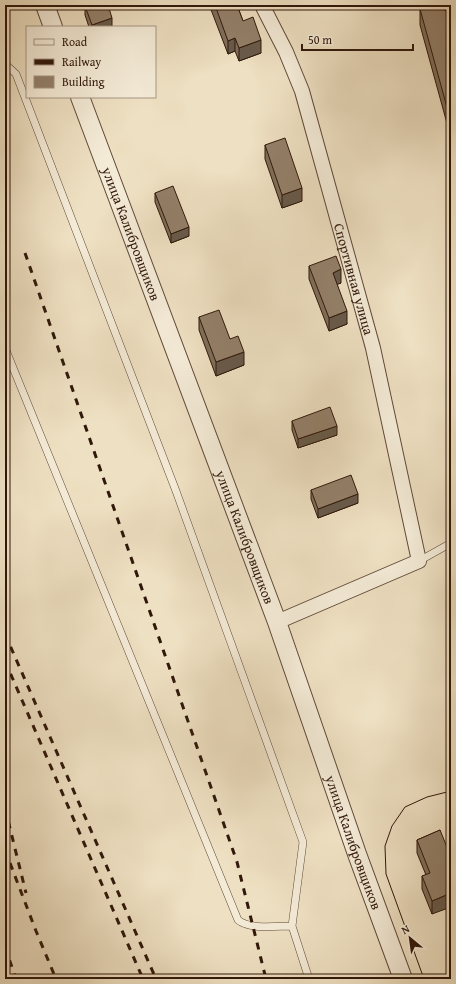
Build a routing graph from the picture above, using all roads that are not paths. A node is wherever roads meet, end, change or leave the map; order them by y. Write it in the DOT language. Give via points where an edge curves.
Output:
graph roads {
  1 [pos="45,5"];
  2 [pos="262,5"];
  3 [pos="450,5"];
  4 [pos="451,10"];
  5 [pos="53,26"];
  6 [pos="5,64"];
  7 [pos="80,98"];
  8 [pos="5,348"];
  9 [pos="451,543"];
  10 [pos="419,561"];
  11 [pos="277,622"];
  12 [pos="292,926"];
  13 [pos="310,979"];
  14 [pos="403,979"];
  1 -- 5 [label="street"];
  2 -- 10 [label="street, Спортивная улица" via="302,91 373,348"];
  3 -- 4 [label="lane"];
  6 -- 12 [label="lane" via="16,74 164,461 303,842"];
  7 -- 11 [label="street, улица Калибровщиков"];
  8 -- 12 [label="lane" via="238,920 242,924 253,926"];
  9 -- 10 [label="lane"];
  10 -- 11 [label="street"];
  11 -- 14 [label="street, улица Калибровщиков" via="356,854"];
  12 -- 13 [label="lane"];
}
